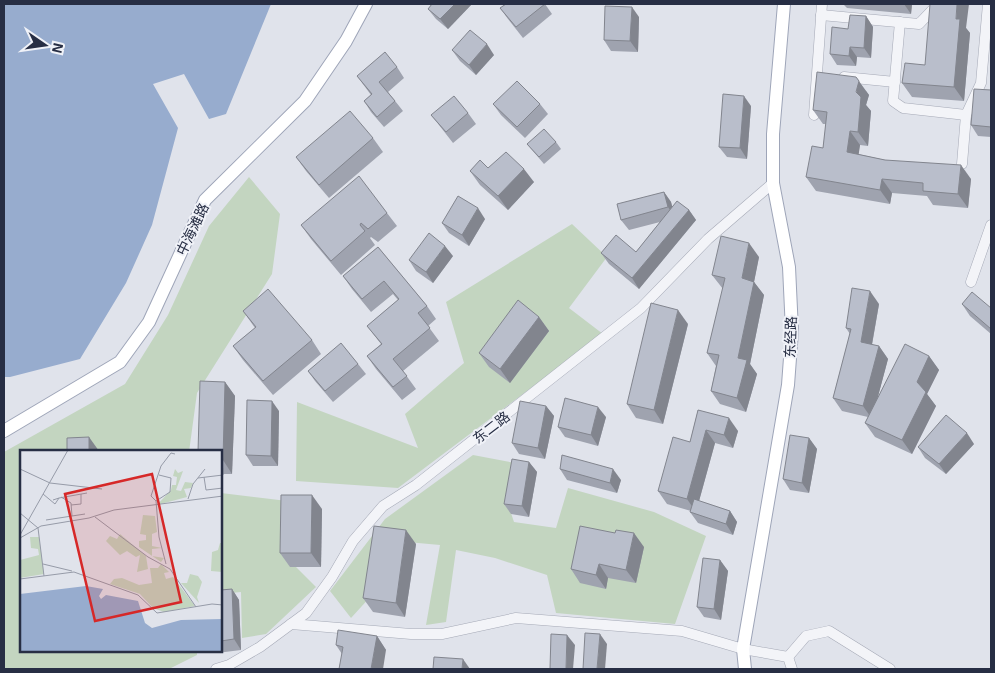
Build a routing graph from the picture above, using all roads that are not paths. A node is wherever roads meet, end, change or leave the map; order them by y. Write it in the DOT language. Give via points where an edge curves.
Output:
graph roads {
  1 [pos="366,4"];
  2 [pos="784,4"];
  3 [pos="822,4"];
  4 [pos="938,4"];
  5 [pos="988,4"];
  6 [pos="821,15"];
  7 [pos="900,22"];
  8 [pos="826,75"];
  9 [pos="895,82"];
  10 [pos="814,115"];
  11 [pos="966,115"];
  12 [pos="962,164"];
  13 [pos="773,183"];
  14 [pos="991,225"];
  15 [pos="971,282"];
  16 [pos="4,431"];
  17 [pos="291,624"];
  18 [pos="743,649"];
  19 [pos="788,657"];
  20 [pos="216,669"];
  21 [pos="745,669"];
  22 [pos="792,669"];
  23 [pos="890,669"];
  1 -- 16 [label="main road, 中海滩路" via="305,100 205,200 148,322 120,362"];
  2 -- 13 [label="main road, 东经路" via="773,134"];
  3 -- 6 [label="street"];
  4 -- 7 [label="street" via="919,24"];
  5 -- 11 [label="street" via="981,83"];
  6 -- 7 [label="street"];
  6 -- 8 [label="street"];
  7 -- 9 [label="street"];
  8 -- 9 [label="street"];
  8 -- 10 [label="street"];
  9 -- 11 [label="street" via="893,101 903,108"];
  11 -- 12 [label="street"];
  13 -- 17 [label="street, 东二路" via="708,239 641,308 416,485 383,506 353,541 306,613"];
  13 -- 18 [label="main road, 东经路" via="789,267 792,331 788,385"];
  14 -- 15 [label="street"];
  17 -- 18 [label="street" via="442,634 516,618 682,631"];
  17 -- 20 [label="street, 东二路" via="260,647"];
  18 -- 19 [label="street"];
  18 -- 21 [label="main road, 东经路"];
  19 -- 22 [label="street"];
  19 -- 23 [label="street" via="806,636 830,631"];
}
